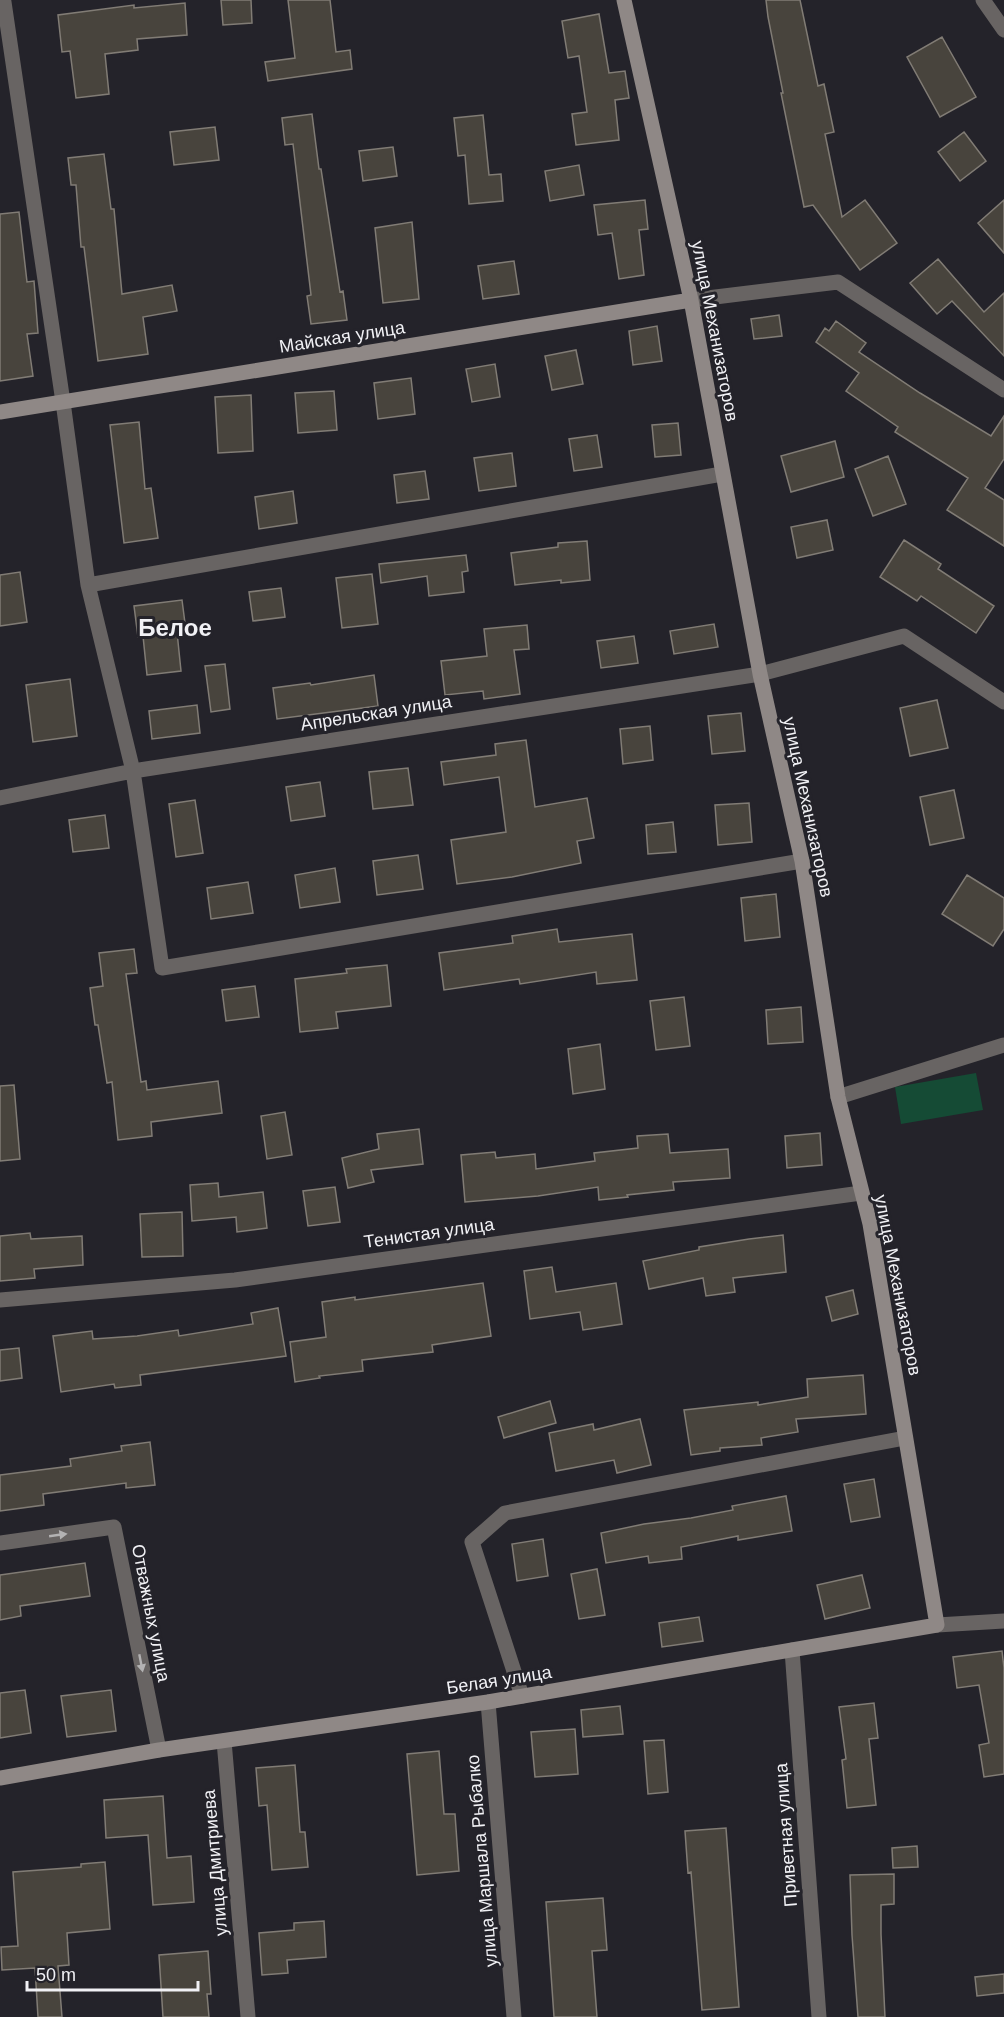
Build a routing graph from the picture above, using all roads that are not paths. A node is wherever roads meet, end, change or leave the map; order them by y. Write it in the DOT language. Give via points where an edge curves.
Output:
graph roads {
  1 [pos="624,0"];
  2 [pos="983,0"];
  3 [pos="7,1"];
  4 [pos="1004,30"];
  5 [pos="691,300"];
  6 [pos="1004,390"];
  7 [pos="63,402"];
  8 [pos="0,412"];
  9 [pos="722,474"];
  10 [pos="88,585"];
  11 [pos="760,674"];
  12 [pos="1004,702"];
  13 [pos="133,771"];
  14 [pos="0,798"];
  15 [pos="802,861"];
  16 [pos="1004,1045"];
  17 [pos="838,1097"];
  18 [pos="861,1193"];
  19 [pos="0,1300"];
  20 [pos="905,1438"];
  21 [pos="0,1543"];
  22 [pos="1004,1621"];
  23 [pos="937,1625"];
  24 [pos="792,1650"];
  25 [pos="522,1696"];
  26 [pos="488,1702"];
  27 [pos="224,1741"];
  28 [pos="159,1750"];
  29 [pos="0,1778"];
  30 [pos="248,2017"];
  31 [pos="514,2017"];
  32 [pos="819,2017"];
  1 -- 5 [label="street, улица Механизаторов"];
  2 -- 4 [label="street"];
  3 -- 7 [label="street"];
  5 -- 6 [label="street" via="838,282"];
  5 -- 7 [label="street, Майская улица"];
  5 -- 9 [label="street, улица Механизаторов"];
  7 -- 8 [label="street, Майская улица"];
  7 -- 10 [label="street"];
  9 -- 10 [label="street"];
  9 -- 11 [label="street, улица Механизаторов"];
  10 -- 13 [label="street"];
  11 -- 12 [label="street, Апрельская улица" via="904,636"];
  11 -- 13 [label="street, Апрельская улица"];
  11 -- 15 [label="street, улица Механизаторов"];
  13 -- 14 [label="street, Апрельская улица"];
  13 -- 15 [label="street" via="162,968"];
  15 -- 17 [label="street, улица Механизаторов"];
  16 -- 17 [label="street"];
  17 -- 18 [label="street, улица Механизаторов"];
  18 -- 19 [label="street, Тенистая улица" via="235,1280"];
  18 -- 20 [label="street, улица Механизаторов" via="870,1224"];
  20 -- 23 [label="street, улица Механизаторов"];
  20 -- 25 [label="street" via="505,1513 472,1542"];
  21 -- 28 [label="street, Отважных улица, one-way" via="114,1527"];
  22 -- 23 [label="street, Белая улица"];
  23 -- 24 [label="street, Белая улица"];
  24 -- 25 [label="street, Белая улица"];
  24 -- 32 [label="street, Приветная улица"];
  25 -- 26 [label="street, Белая улица"];
  26 -- 27 [label="street, Белая улица"];
  26 -- 31 [label="street, улица Маршала Рыбалко"];
  27 -- 28 [label="street, Белая улица"];
  27 -- 30 [label="street, улица Дмитриева"];
  28 -- 29 [label="street, Белая улица"];
}
